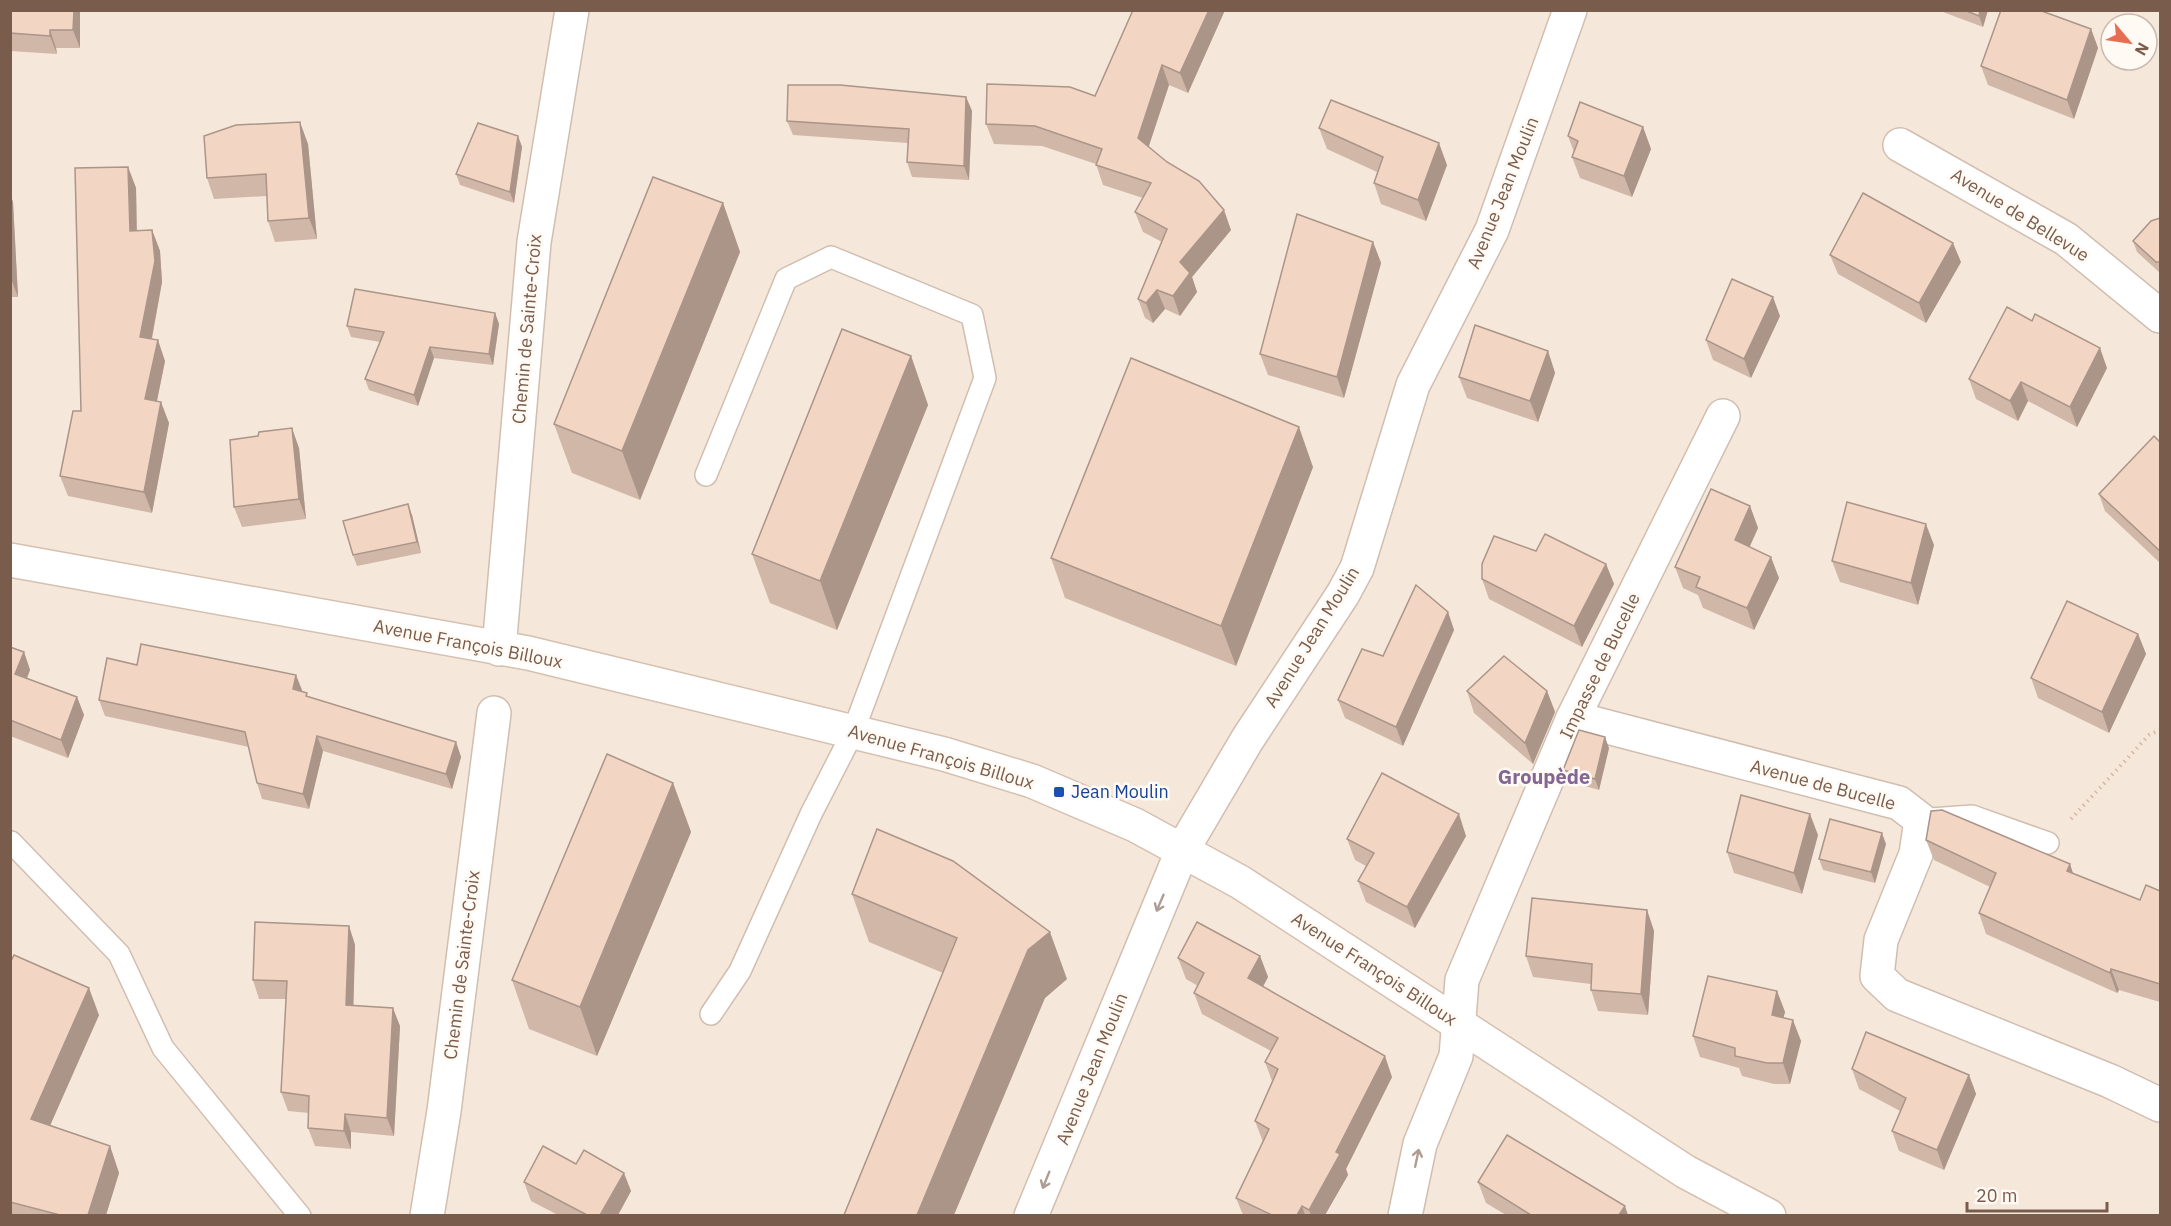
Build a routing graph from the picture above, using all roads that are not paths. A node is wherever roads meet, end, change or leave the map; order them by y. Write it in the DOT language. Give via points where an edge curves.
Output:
graph roads {
  1 [pos="572,10"];
  2 [pos="1570,10"];
  3 [pos="1900,145"];
  4 [pos="2160,316"];
  5 [pos="1723,416"];
  6 [pos="706,475"];
  7 [pos="10,560"];
  8 [pos="499,649"];
  9 [pos="494,713"];
  10 [pos="1573,718"];
  11 [pos="853,732"];
  12 [pos="1922,820"];
  13 [pos="11,842"];
  14 [pos="2048,843"];
  15 [pos="1183,849"];
  16 [pos="711,1014"];
  17 [pos="1458,1024"];
  18 [pos="2160,1105"];
  19 [pos="300,1215"];
  20 [pos="427,1215"];
  21 [pos="1031,1215"];
  22 [pos="1405,1215"];
  23 [pos="1769,1215"];
  1 -- 8 [label="street, Chemin de Sainte-Croix" via="534,242"];
  2 -- 15 [label="street, Avenue Jean Moulin" via="1492,230 1413,385 1357,568"];
  3 -- 4 [label="street, Avenue de Bellevue" via="2066,239"];
  5 -- 10 [label="street, Impasse de Bucelle"];
  6 -- 11 [label="lane" via="786,279 831,257 972,315 985,378"];
  7 -- 8 [label="street, Avenue François Billoux"];
  8 -- 11 [label="street, Avenue François Billoux"];
  9 -- 20 [label="street, Chemin de Sainte-Croix" via="444,1111"];
  10 -- 12 [label="street, Avenue de Bucelle" via="1899,803"];
  10 -- 17 [label="street, Impasse de Bucelle" via="1462,980"];
  11 -- 15 [label="street, Avenue François Billoux" via="944,754 1032,782"];
  11 -- 16 [label="lane" via="740,971"];
  12 -- 14 [label="lane" via="1972,816"];
  12 -- 18 [label="street" via="1916,854 1881,940 1877,976 1897,995"];
  13 -- 19 [label="lane" via="119,954 163,1048"];
  15 -- 17 [label="street, Avenue François Billoux"];
  15 -- 21 [label="street, Avenue Jean Moulin, one-way"];
  22 -- 17 [label="street, Impasse de Bucelle, one-way" via="1420,1144 1456,1056"];
  17 -- 23 [label="street, Avenue François Billoux" via="1686,1172"];
}
